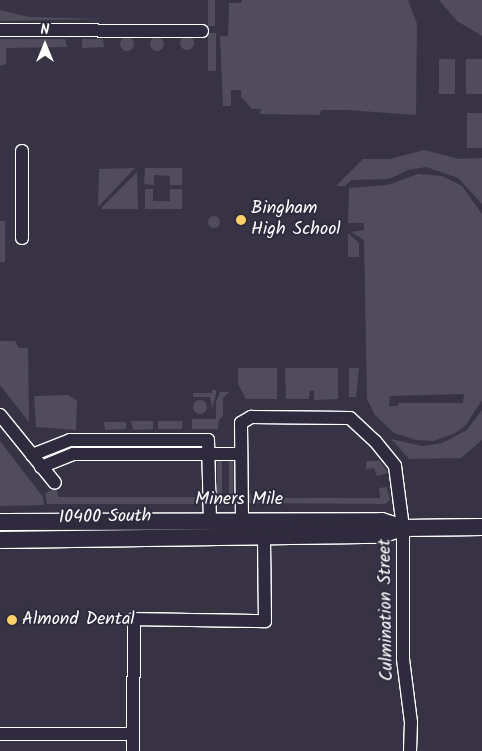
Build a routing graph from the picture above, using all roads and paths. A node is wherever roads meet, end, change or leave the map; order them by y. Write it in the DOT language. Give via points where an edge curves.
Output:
graph roads {
  1 [pos="0,30"];
  2 [pos="202,30"];
  3 [pos="22,151"];
  4 [pos="22,238"];
  5 [pos="0,415"];
  6 [pos="210,453"];
  7 [pos="241,454"];
  8 [pos="32,455"];
  9 [pos="41,467"];
  10 [pos="55,483"];
  11 [pos="242,519"];
  12 [pos="75,521"];
  13 [pos="0,522"];
  14 [pos="482,527"];
  15 [pos="211,528"];
  16 [pos="403,528"];
  17 [pos="264,535"];
  18 [pos="0,540"];
  19 [pos="0,734"];
  20 [pos="133,734"];
  21 [pos="133,751"];
  22 [pos="410,751"];
  1 -- 2 [label="street"];
  3 -- 4 [label="street"];
  5 -- 8 [label="street"];
  6 -- 7 [label="street"];
  6 -- 8 [label="street" via="210,442 206,440 97,440 58,443"];
  6 -- 9 [label="street" via="73,454"];
  6 -- 15 [label="street"];
  7 -- 11 [label="street"];
  7 -- 16 [label="street, Culmination Street" via="241,423 251,418 350,418 396,466"];
  8 -- 9 [label="street"];
  9 -- 10 [label="street"];
  11 -- 15 [label="main road, Miners Mile"];
  11 -- 16 [label="main road, Miners Mile" via="382,520"];
  12 -- 13 [label="main road, 10400 South"];
  12 -- 15 [label="main road, Miners Mile"];
  14 -- 16 [label="main road, Miners Mile"];
  15 -- 17 [label="main road, Miners Mile"];
  15 -- 18 [label="main road, 10400 South" via="47,544"];
  16 -- 17 [label="main road, Miners Mile" via="381,535"];
  16 -- 22 [label="street, Culmination Street" via="403,659 411,722"];
  17 -- 20 [label="street" via="265,621 134,619"];
  19 -- 20 [label="street"];
  20 -- 21 [label="street"];
}
